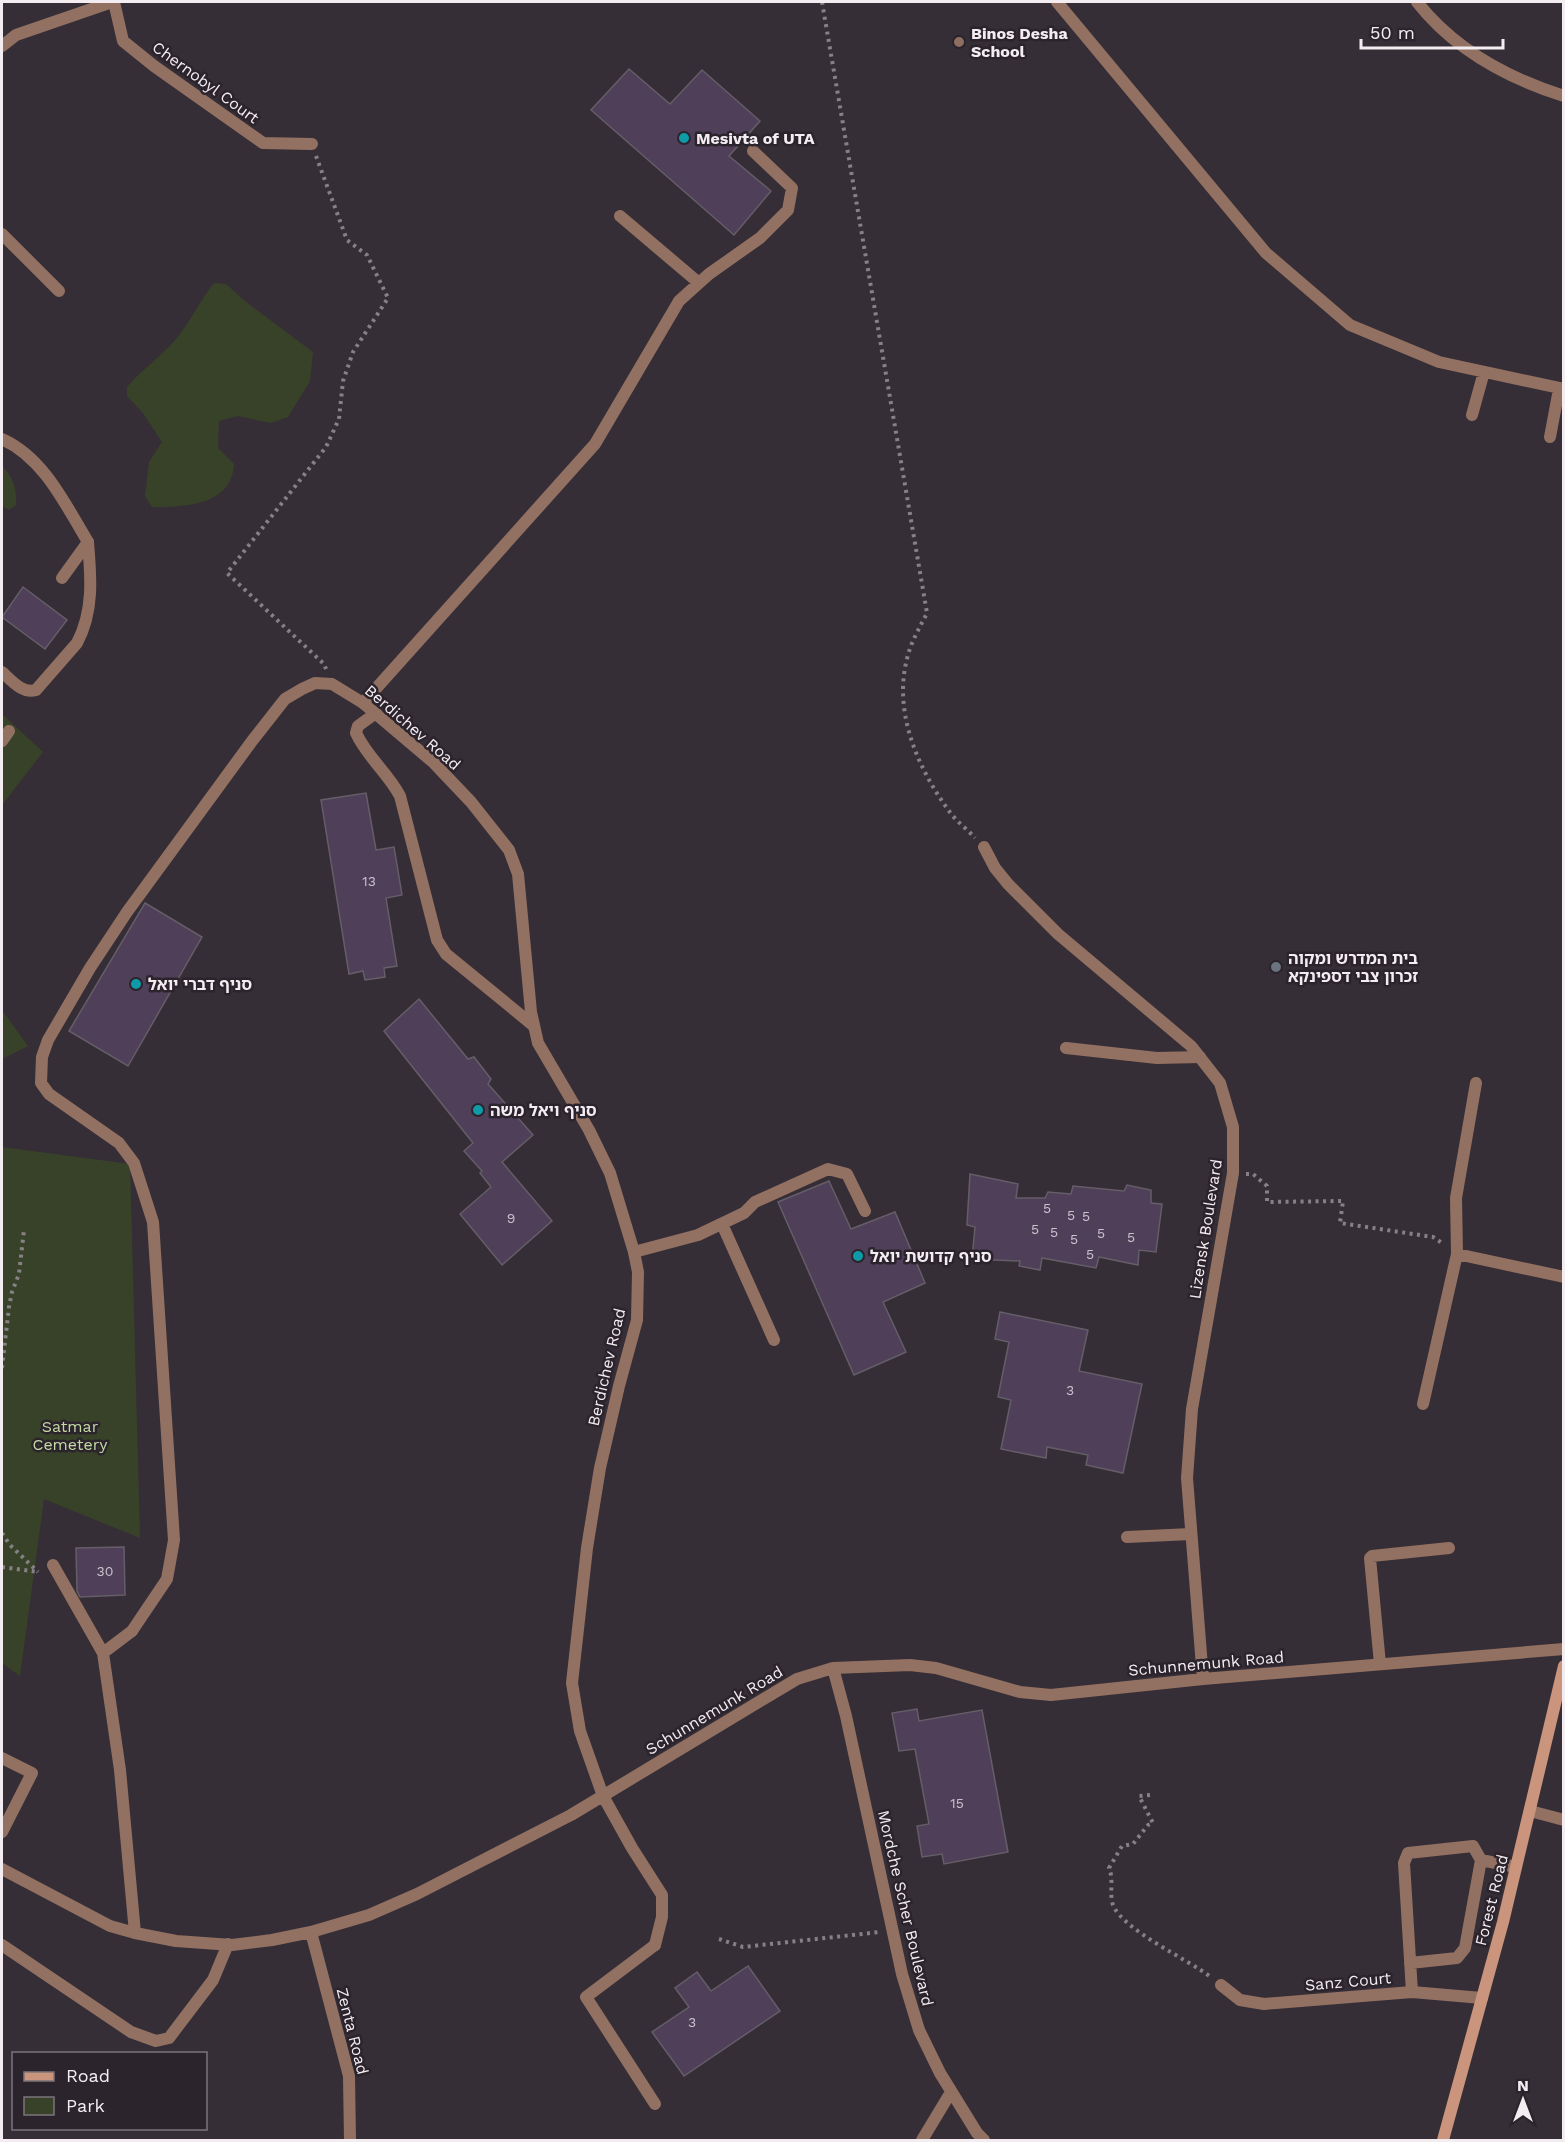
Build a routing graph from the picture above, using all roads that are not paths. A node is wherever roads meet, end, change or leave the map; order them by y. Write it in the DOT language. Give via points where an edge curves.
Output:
graph roads {
  1 [pos="113,2"];
  2 [pos="1058,2"];
  3 [pos="1417,2"];
  4 [pos="2,46"];
  5 [pos="1563,96"];
  6 [pos="312,144"];
  7 [pos="753,151"];
  8 [pos="620,216"];
  9 [pos="2,234"];
  10 [pos="699,283"];
  11 [pos="59,291"];
  12 [pos="1484,372"];
  13 [pos="1561,389"];
  14 [pos="1472,415"];
  15 [pos="1550,436"];
  16 [pos="2,440"];
  17 [pos="88,542"];
  18 [pos="62,579"];
  19 [pos="2,672"];
  20 [pos="363,703"];
  21 [pos="376,713"];
  22 [pos="984,847"];
  23 [pos="534,1026"];
  24 [pos="1066,1048"];
  25 [pos="1200,1058"];
  26 [pos="1476,1083"];
  27 [pos="865,1211"];
  28 [pos="722,1224"];
  29 [pos="634,1252"];
  30 [pos="1457,1254"];
  31 [pos="1563,1277"];
  32 [pos="774,1340"];
  33 [pos="1423,1404"];
  34 [pos="1191,1533"];
  35 [pos="1127,1537"];
  36 [pos="1449,1548"];
  37 [pos="53,1565"];
  38 [pos="1563,1649"];
  39 [pos="103,1653"];
  40 [pos="1380,1664"];
  41 [pos="1563,1666"];
  42 [pos="833,1668"];
  43 [pos="1203,1679"];
  44 [pos="2,1758"];
  45 [pos="603,1796"];
  46 [pos="1530,1811"];
  47 [pos="1563,1820"];
  48 [pos="2,1832"];
  49 [pos="1481,1860"];
  50 [pos="1516,1867"];
  51 [pos="2,1869"];
  52 [pos="311,1932"];
  53 [pos="135,1933"];
  54 [pos="228,1944"];
  55 [pos="2,1945"];
  56 [pos="1410,1963"];
  57 [pos="1221,1985"];
  58 [pos="1412,1992"];
  59 [pos="1482,1998"];
  60 [pos="951,2092"];
  61 [pos="655,2104"];
  62 [pos="350,2140"];
  63 [pos="922,2140"];
  64 [pos="984,2140"];
  65 [pos="1443,2140"];
  1 -- 4 [label="street" via="16,35"];
  1 -- 6 [label="street, Chernobyl Court" via="123,41 154,66 263,143"];
  2 -- 12 [label="street" via="1266,253 1350,325 1439,362"];
  3 -- 5 [label="street" via="1466,50 1504,74"];
  7 -- 10 [label="street" via="792,188 788,210 760,238"];
  8 -- 10 [label="street"];
  9 -- 11 [label="street"];
  10 -- 20 [label="street" via="679,301 595,444"];
  12 -- 13 [label="street"];
  12 -- 14 [label="street"];
  13 -- 15 [label="street"];
  16 -- 17 [label="street" via="39,466"];
  17 -- 18 [label="street"];
  17 -- 19 [label="street" via="89,606 76,643 36,690 24,690"];
  20 -- 21 [label="street, Berdichev Road"];
  20 -- 39 [label="street, Berdichev Road" via="332,684 315,683 285,699 127,912 48,1040 42,1058 41,1083 48,1094 119,1143 134,1162 153,1222 174,1540 167,1579 132,1631"];
  21 -- 23 [label="street, Berdichev Road" via="434,763 508,850 518,874"];
  21 -- 23 [label="street" via="358,726 356,734 400,796 437,940 446,954"];
  22 -- 25 [label="street, Lizensk Boulevard" via="1008,884 1058,934 1191,1046"];
  23 -- 29 [label="street, Berdichev Road" via="538,1043 610,1173"];
  24 -- 25 [label="street" via="1157,1058"];
  25 -- 34 [label="street, Lizensk Boulevard" via="1220,1083 1233,1127 1233,1173 1192,1409 1187,1478"];
  26 -- 30 [label="street" via="1456,1198"];
  27 -- 28 [label="street" via="847,1174 828,1169 755,1202 744,1213"];
  28 -- 29 [label="street" via="698,1235"];
  28 -- 32 [label="street"];
  29 -- 45 [label="street, Berdichev Road" via="638,1272 637,1320 600,1468 572,1683 580,1731"];
  30 -- 31 [label="street"];
  30 -- 33 [label="street"];
  34 -- 35 [label="street"];
  34 -- 43 [label="street, Lizensk Boulevard"];
  36 -- 40 [label="street" via="1370,1558"];
  37 -- 39 [label="street"];
  38 -- 40 [label="street, Schunnemunk Road"];
  39 -- 53 [label="street" via="120,1770"];
  40 -- 43 [label="street, Schunnemunk Road"];
  41 -- 46 [label="street, Forest Road"];
  42 -- 43 [label="street, Schunnemunk Road" via="936,1668 1020,1692 1051,1695"];
  42 -- 45 [label="street, Schunnemunk Road" via="797,1679"];
  42 -- 60 [label="street, Mordche Scher Boulevard" via="902,1974 919,2030"];
  44 -- 48 [label="street" via="32,1773"];
  45 -- 52 [label="street, Schunnemunk Road" via="417,1894 369,1915"];
  45 -- 61 [label="street, Berdichev Road" via="662,1895 662,1917 655,1945 586,1997"];
  46 -- 47 [label="street"];
  46 -- 50 [label="street, Forest Road"];
  49 -- 50 [label="street"];
  49 -- 56 [label="street" via="1465,1948 1457,1958"];
  49 -- 56 [label="street" via="1473,1846 1408,1853 1404,1863"];
  50 -- 59 [label="street, Forest Road"];
  51 -- 53 [label="street, Schunnemunk Road" via="110,1926"];
  52 -- 54 [label="street, Schunnemunk Road"];
  52 -- 62 [label="street, Zenta Road" via="349,2076"];
  53 -- 54 [label="street, Schunnemunk Road" via="176,1941"];
  54 -- 55 [label="street" via="213,1980 169,2038 156,2041 131,2032"];
  56 -- 58 [label="street"];
  57 -- 58 [label="street, Sanz Court" via="1240,2000 1264,2004"];
  58 -- 59 [label="street, Sanz Court"];
  59 -- 65 [label="street, Forest Road"];
  60 -- 63 [label="street"];
  60 -- 64 [label="street, Mordche Scher Boulevard"];
}
